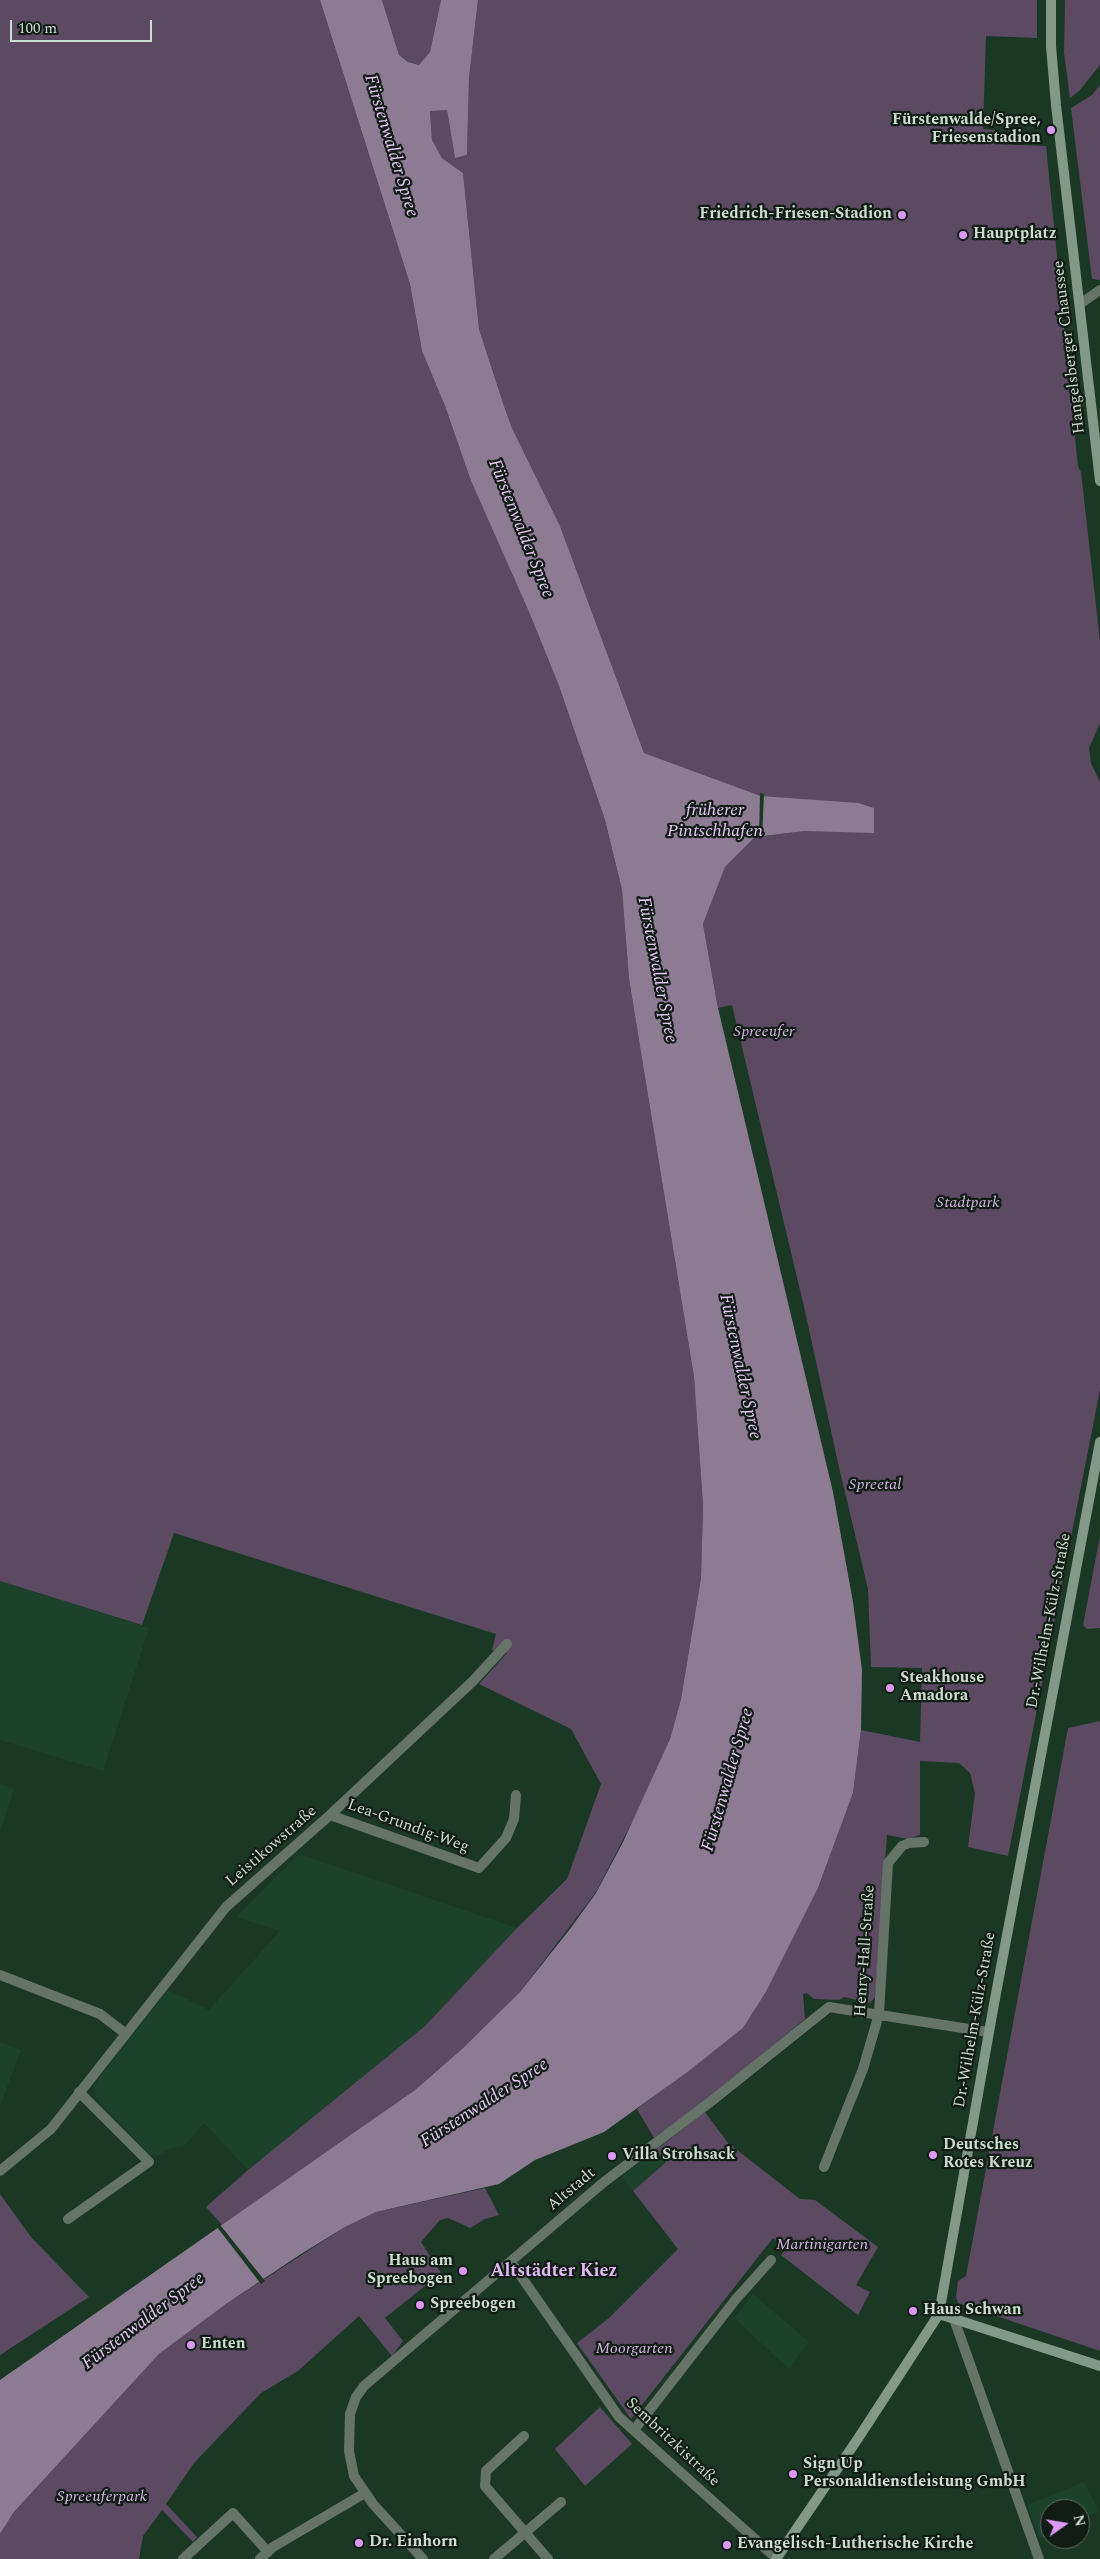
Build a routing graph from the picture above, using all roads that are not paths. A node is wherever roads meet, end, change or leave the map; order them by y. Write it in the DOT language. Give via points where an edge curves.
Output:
graph roads {
  1 [pos="1051,0"];
  2 [pos="1100,290"];
  3 [pos="1080,304"];
  4 [pos="1100,481"];
  5 [pos="1100,1442"];
  6 [pos="507,1644"];
  7 [pos="516,1795"];
  8 [pos="330,1815"];
  9 [pos="924,1842"];
  10 [pos="0,1975"];
  11 [pos="879,2014"];
  12 [pos="988,2032"];
  13 [pos="126,2034"];
  14 [pos="79,2092"];
  15 [pos="824,2167"];
  16 [pos="0,2171"];
  17 [pos="68,2219"];
  18 [pos="770,2260"];
  19 [pos="511,2262"];
  20 [pos="939,2314"];
  21 [pos="954,2319"];
  22 [pos="1100,2366"];
  23 [pos="634,2430"];
  24 [pos="524,2436"];
  25 [pos="365,2493"];
  26 [pos="561,2502"];
  27 [pos="525,2532"];
  28 [pos="268,2552"];
  29 [pos="183,2559"];
  30 [pos="260,2559"];
  31 [pos="424,2559"];
  32 [pos="494,2559"];
  33 [pos="548,2559"];
  34 [pos="776,2559"];
  35 [pos="1039,2559"];
  1 -- 3 [label="main road, Hangelsberger Chaussee" via="1056,105"];
  2 -- 3 [label="street"];
  3 -- 4 [label="main road, Hangelsberger Chaussee"];
  5 -- 12 [label="main road, Dr.-Wilhelm-Külz-Straße"];
  6 -- 8 [label="street, Leistikowstraße" via="473,1681"];
  7 -- 8 [label="street, Lea-Grundig-Weg" via="514,1819 506,1838 479,1868"];
  8 -- 13 [label="street, Leistikowstraße" via="226,1908"];
  9 -- 11 [label="street, Henry-Hall-Straße" via="902,1846 888,1863"];
  10 -- 13 [label="street" via="100,2014"];
  11 -- 12 [label="street, Altstadt"];
  11 -- 15 [label="street, Henry-Hall-Straße" via="863,2069"];
  11 -- 19 [label="street, Altstadt" via="829,2007 604,2182"];
  12 -- 20 [label="main road, Dr.-Wilhelm-Külz-Straße"];
  13 -- 14 [label="street, Leistikowstraße"];
  14 -- 16 [label="street, Leistikowstraße" via="51,2129"];
  14 -- 17 [label="street" via="149,2162"];
  18 -- 23 [label="street"];
  19 -- 23 [label="street, Sembritzkistraße" via="619,2417"];
  19 -- 25 [label="street, Altstadt" via="403,2352 356,2397 350,2414 351,2466"];
  20 -- 21 [label="main road"];
  20 -- 34 [label="main road, Dr.-Wilhelm-Külz-Straße"];
  21 -- 22 [label="main road"];
  21 -- 35 [label="street"];
  23 -- 34 [label="street, Sembritzkistraße"];
  24 -- 27 [label="street" via="486,2471 485,2486"];
  25 -- 28 [label="street"];
  25 -- 31 [label="street"];
  26 -- 27 [label="street"];
  27 -- 32 [label="street"];
  27 -- 33 [label="street"];
  28 -- 29 [label="street" via="233,2513"];
  28 -- 30 [label="street"];
}
